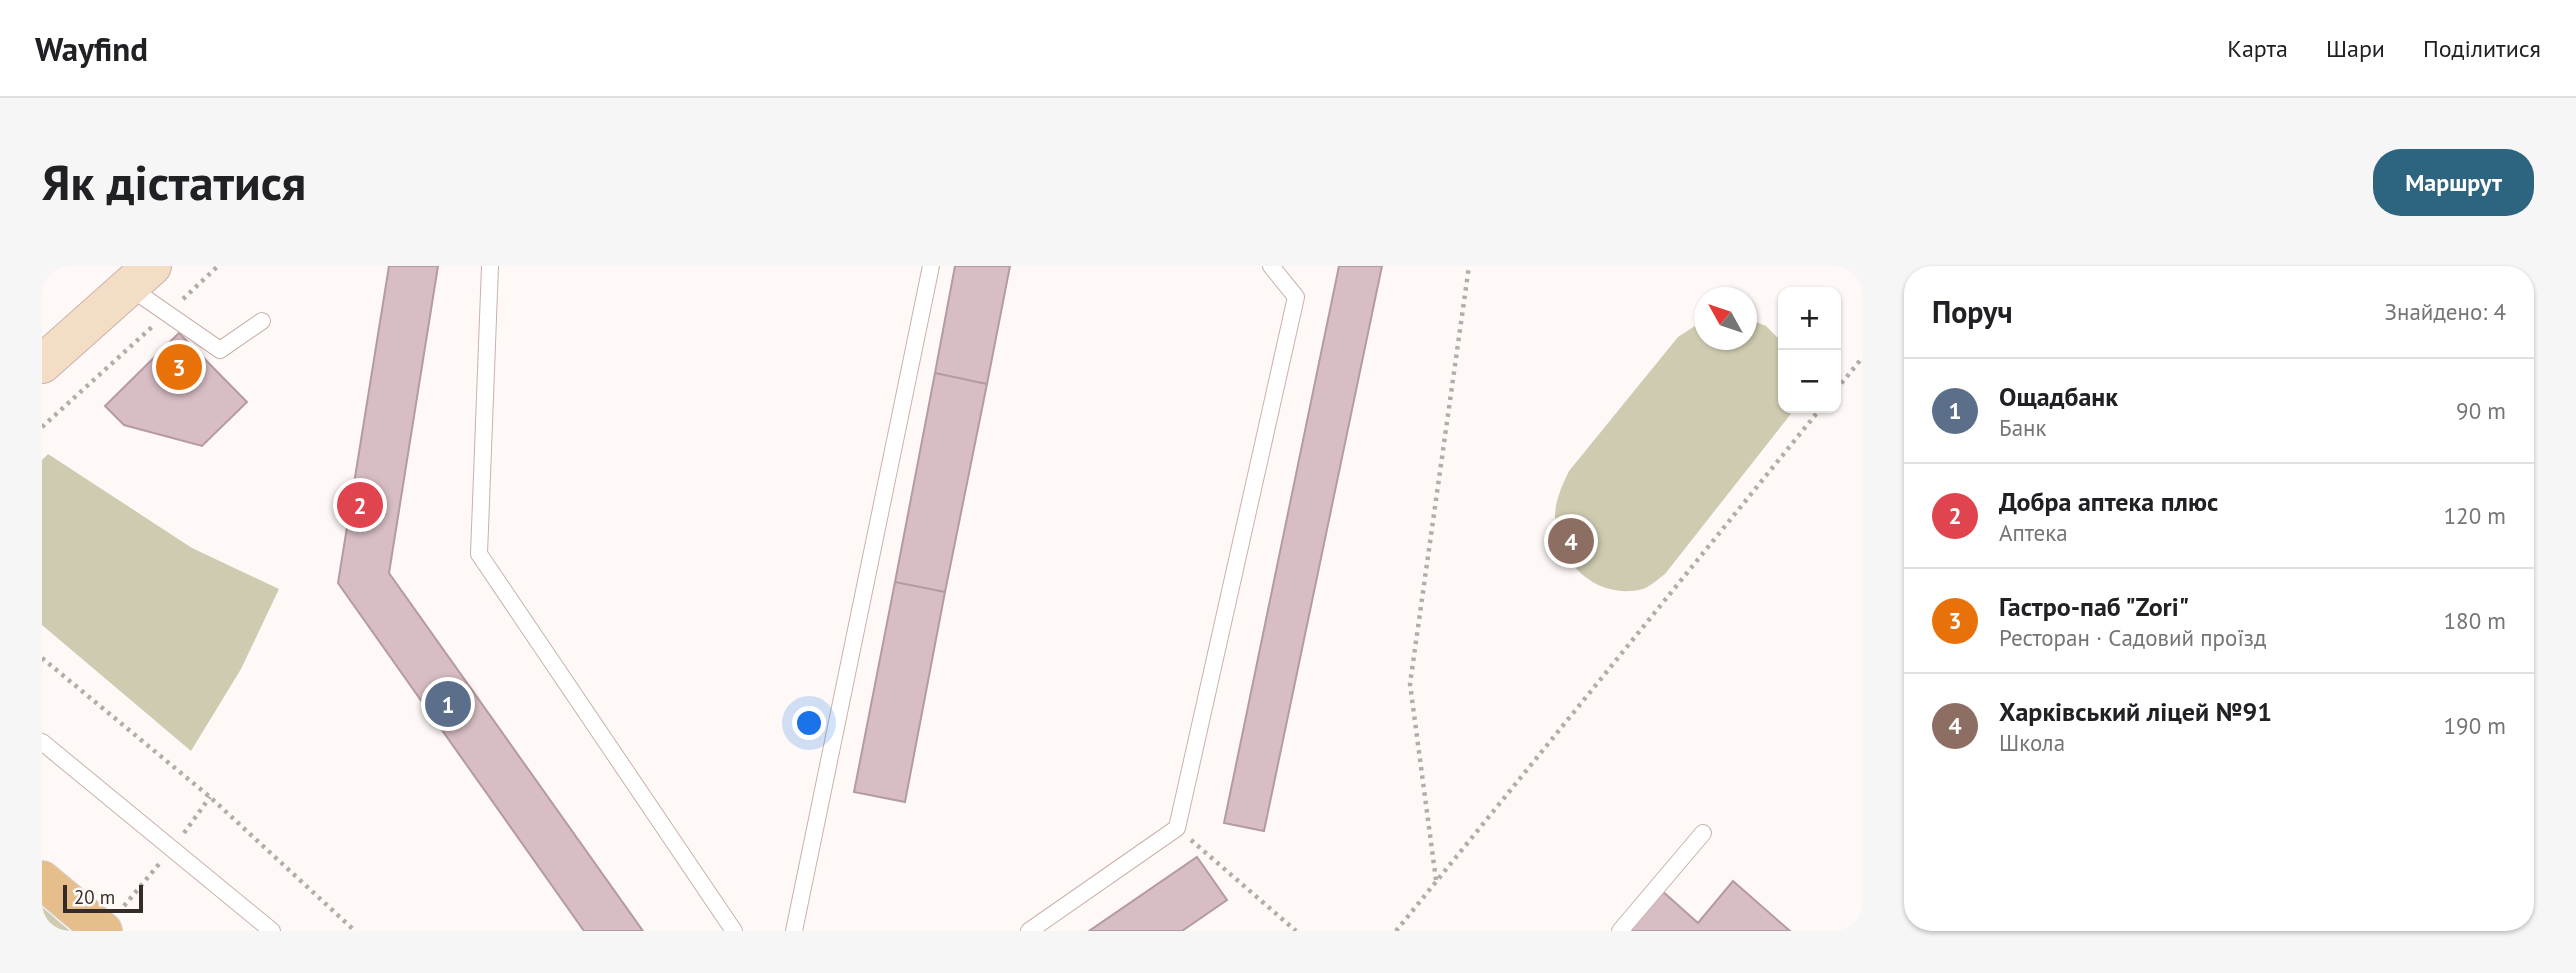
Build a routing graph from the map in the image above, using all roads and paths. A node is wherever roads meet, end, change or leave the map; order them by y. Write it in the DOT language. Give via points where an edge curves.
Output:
graph roads {
  1 [pos="218,266"];
  2 [pos="490,266"];
  3 [pos="931,266"];
  4 [pos="1271,266"];
  5 [pos="1469,266"];
  6 [pos="140,276"];
  7 [pos="167,313"];
  8 [pos="262,321"];
  9 [pos="1862,358"];
  10 [pos="42,364"];
  11 [pos="1841,384"];
  12 [pos="1817,413"];
  13 [pos="42,427"];
  14 [pos="42,658"];
  15 [pos="42,742"];
  16 [pos="1177,828"];
  17 [pos="1703,833"];
  18 [pos="42,880"];
  19 [pos="1436,881"];
  20 [pos="103,931"];
  21 [pos="272,931"];
  22 [pos="355,931"];
  23 [pos="734,931"];
  24 [pos="794,931"];
  25 [pos="1029,931"];
  26 [pos="1296,931"];
  27 [pos="1396,931"];
  28 [pos="1620,931"];
  1 -- 7 [label="path"];
  2 -- 23 [label="lane" via="480,554"];
  3 -- 24 [label="lane"];
  4 -- 16 [label="lane" via="1296,297"];
  5 -- 19 [label="path" via="1410,684"];
  6 -- 7 [label="lane"];
  6 -- 10 [label="street"];
  7 -- 8 [label="lane" via="220,350"];
  7 -- 13 [label="path"];
  9 -- 11 [label="path"];
  12 -- 19 [label="path"];
  14 -- 22 [label="path" via="210,797"];
  15 -- 21 [label="lane"];
  16 -- 25 [label="lane"];
  16 -- 26 [label="path"];
  17 -- 28 [label="lane"];
  18 -- 20 [label="main road"];
  19 -- 27 [label="path"];
}
